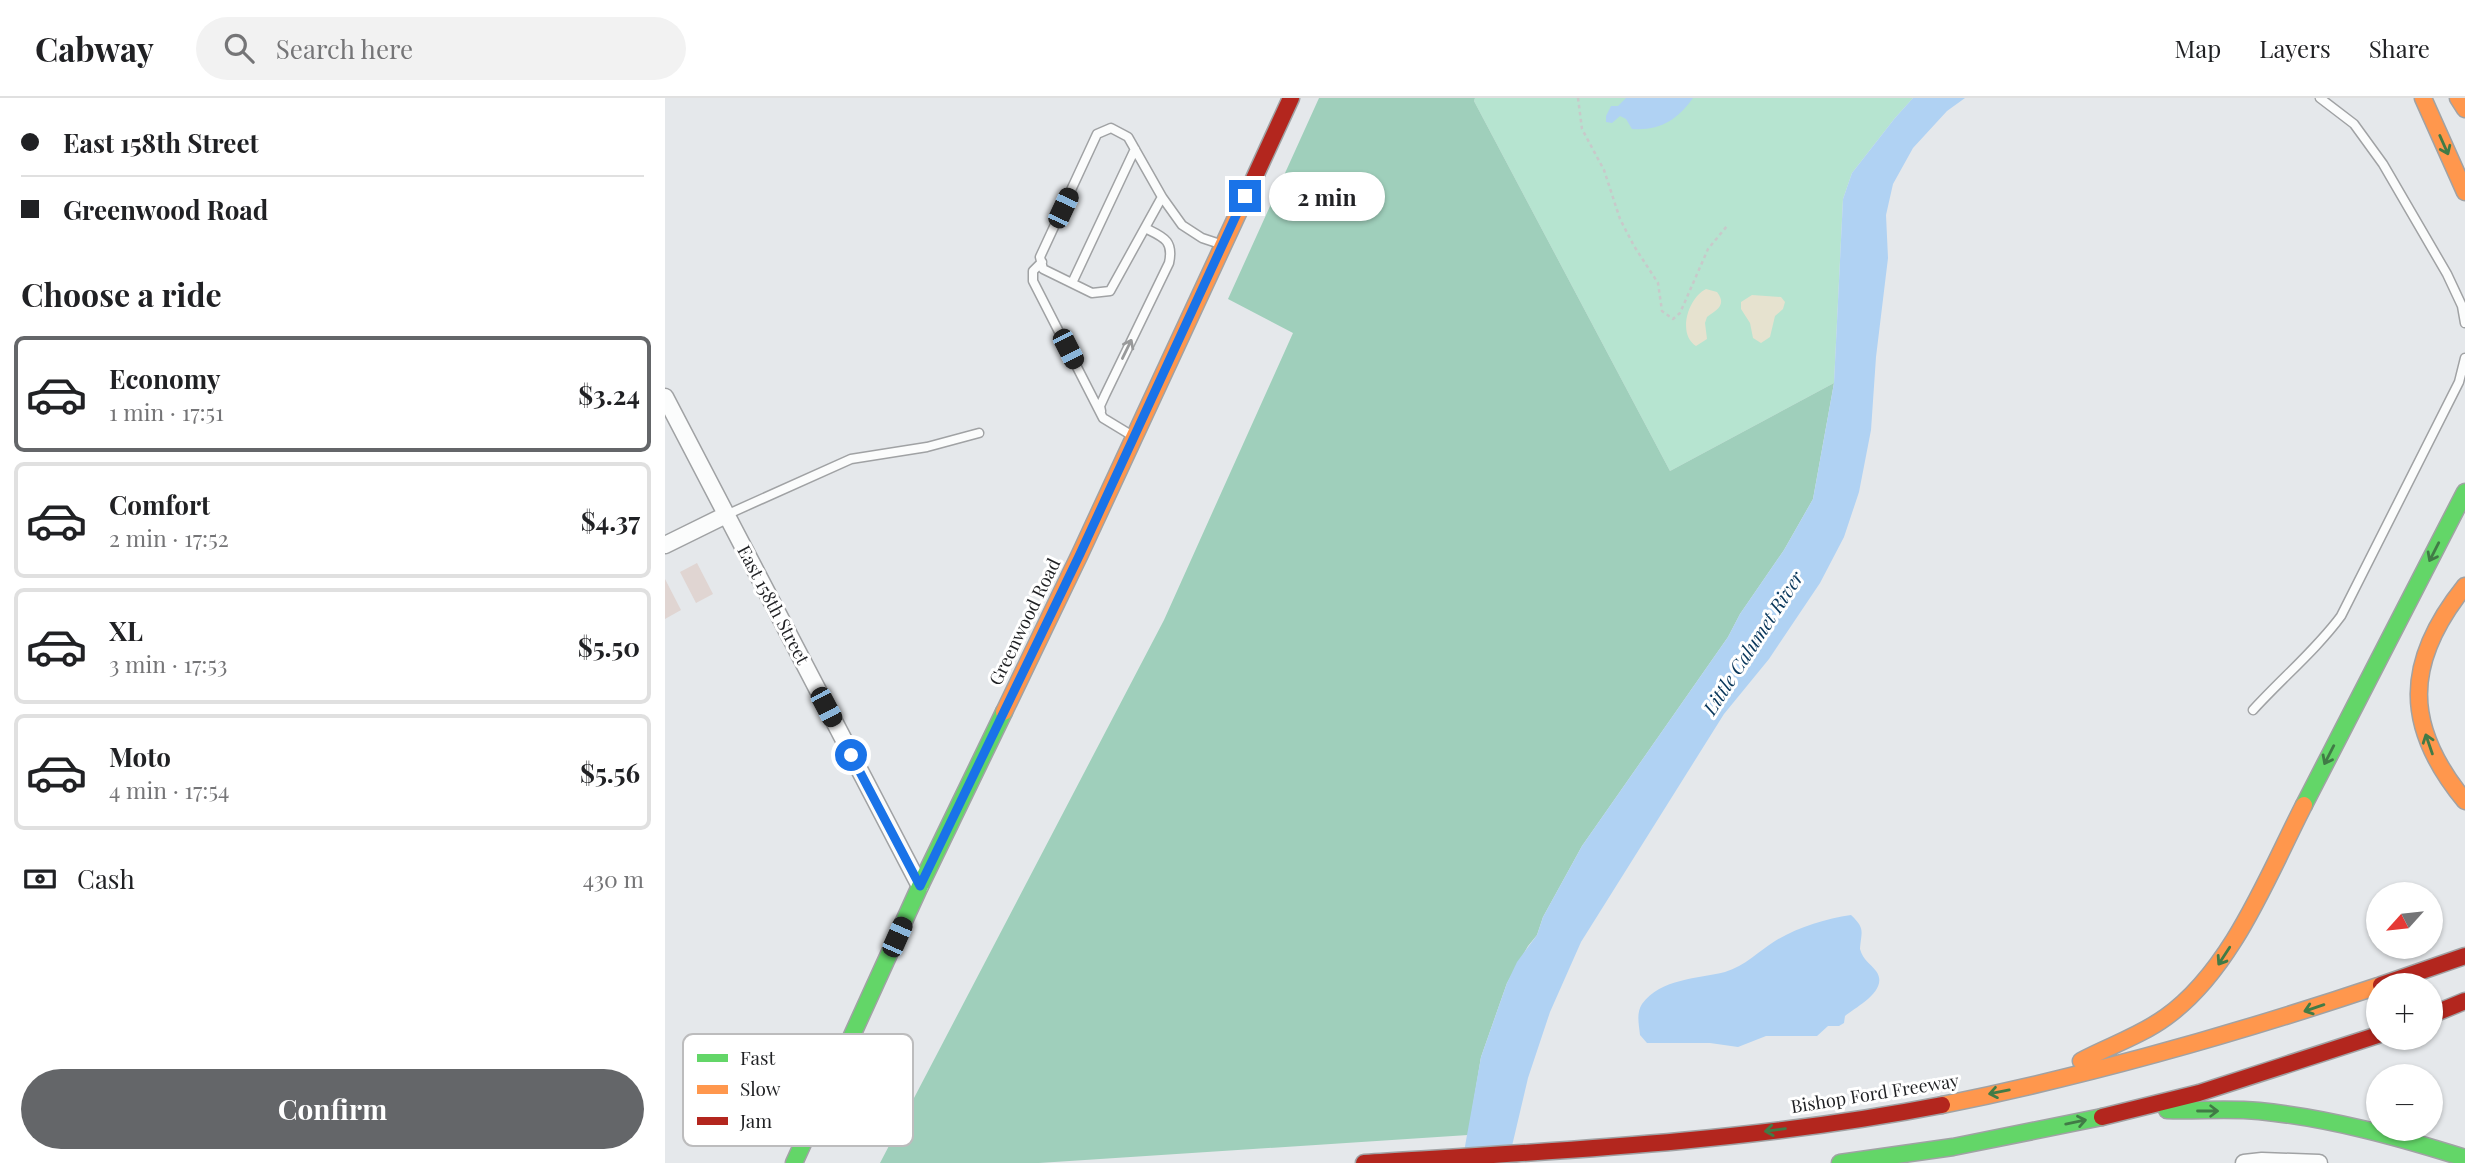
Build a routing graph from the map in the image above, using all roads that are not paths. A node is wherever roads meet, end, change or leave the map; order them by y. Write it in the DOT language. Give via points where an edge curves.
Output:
graph roads {
  1 [pos="1291,98"];
  2 [pos="2320,98"];
  3 [pos="2423,98"];
  4 [pos="2458,98"];
  5 [pos="2465,109"];
  6 [pos="1135,149"];
  7 [pos="2465,192"];
  8 [pos="1162,197"];
  9 [pos="1145,228"];
  10 [pos="1223,245"];
  11 [pos="1042,262"];
  12 [pos="1072,283"];
  13 [pos="2465,323"];
  14 [pos="2465,358"];
  15 [pos="665,397"];
  16 [pos="1101,411"];
  17 [pos="979,433"];
  18 [pos="1134,436"];
  19 [pos="2465,492"];
  20 [pos="726,515"];
  21 [pos="665,545"];
  22 [pos="2465,586"];
  23 [pos="2253,709"];
  24 [pos="2465,801"];
  25 [pos="920,886"];
  26 [pos="2465,956"];
  27 [pos="2417,973"];
  28 [pos="2366,991"];
  29 [pos="2465,1002"];
  30 [pos="2443,1010"];
  31 [pos="853,1034"];
  32 [pos="2366,1039"];
  33 [pos="2039,1084"];
  34 [pos="2140,1108"];
  35 [pos="802,1146"];
  36 [pos="2465,1158"];
  37 [pos="794,1163"];
  38 [pos="1364,1163"];
  39 [pos="1840,1163"];
  40 [pos="2244,1163"];
  41 [pos="2319,1163"];
  1 -- 10 [label="main road, Greenwood Road"];
  2 -- 13 [label="lane" via="2354,124 2383,164 2447,274"];
  3 -- 7 [label="main road, one-way"];
  4 -- 5 [label="main road"];
  6 -- 8 [label="lane"];
  6 -- 11 [label="lane" via="1128,137 1111,128 1097,134"];
  6 -- 12 [label="lane"];
  8 -- 9 [label="lane"];
  8 -- 10 [label="lane" via="1182,225"];
  9 -- 12 [label="lane" via="1110,291 1092,293"];
  16 -- 9 [label="lane, one-way" via="1168,263 1169,243"];
  10 -- 18 [label="main road, Greenwood Road"];
  11 -- 12 [label="lane" via="1043,269"];
  11 -- 16 [label="lane" via="1033,281"];
  14 -- 23 [label="lane" via="2459,382 2341,616 2326,637"];
  15 -- 20 [label="street, East 158th Street"];
  16 -- 18 [label="lane" via="1105,421"];
  17 -- 20 [label="lane" via="851,459"];
  18 -- 25 [label="main road, Greenwood Road"];
  19 -- 33 [label="main road, one-way" via="2234,941 2213,973 2157,1024"];
  20 -- 21 [label="street"];
  20 -- 25 [label="street, East 158th Street"];
  24 -- 22 [label="main road, one-way" via="2431,753 2423,729 2419,680 2435,624"];
  25 -- 31 [label="main road, Greenwood Road"];
  26 -- 27 [label="main road, Bishop Ford Freeway"];
  28 -- 33 [label="main road, Bishop Ford Freeway, one-way" via="2171,1052"];
  29 -- 30 [label="main road"];
  32 -- 34 [label="main road"];
  33 -- 38 [label="main road, Bishop Ford Freeway, one-way" via="1872,1116 1685,1140"];
  34 -- 36 [label="main road, one-way" via="2256,1111 2316,1118"];
  39 -- 34 [label="main road, one-way" via="1976,1143"];
  35 -- 37 [label="main road, Greenwood Road"];
  40 -- 41 [label="street"];
}
